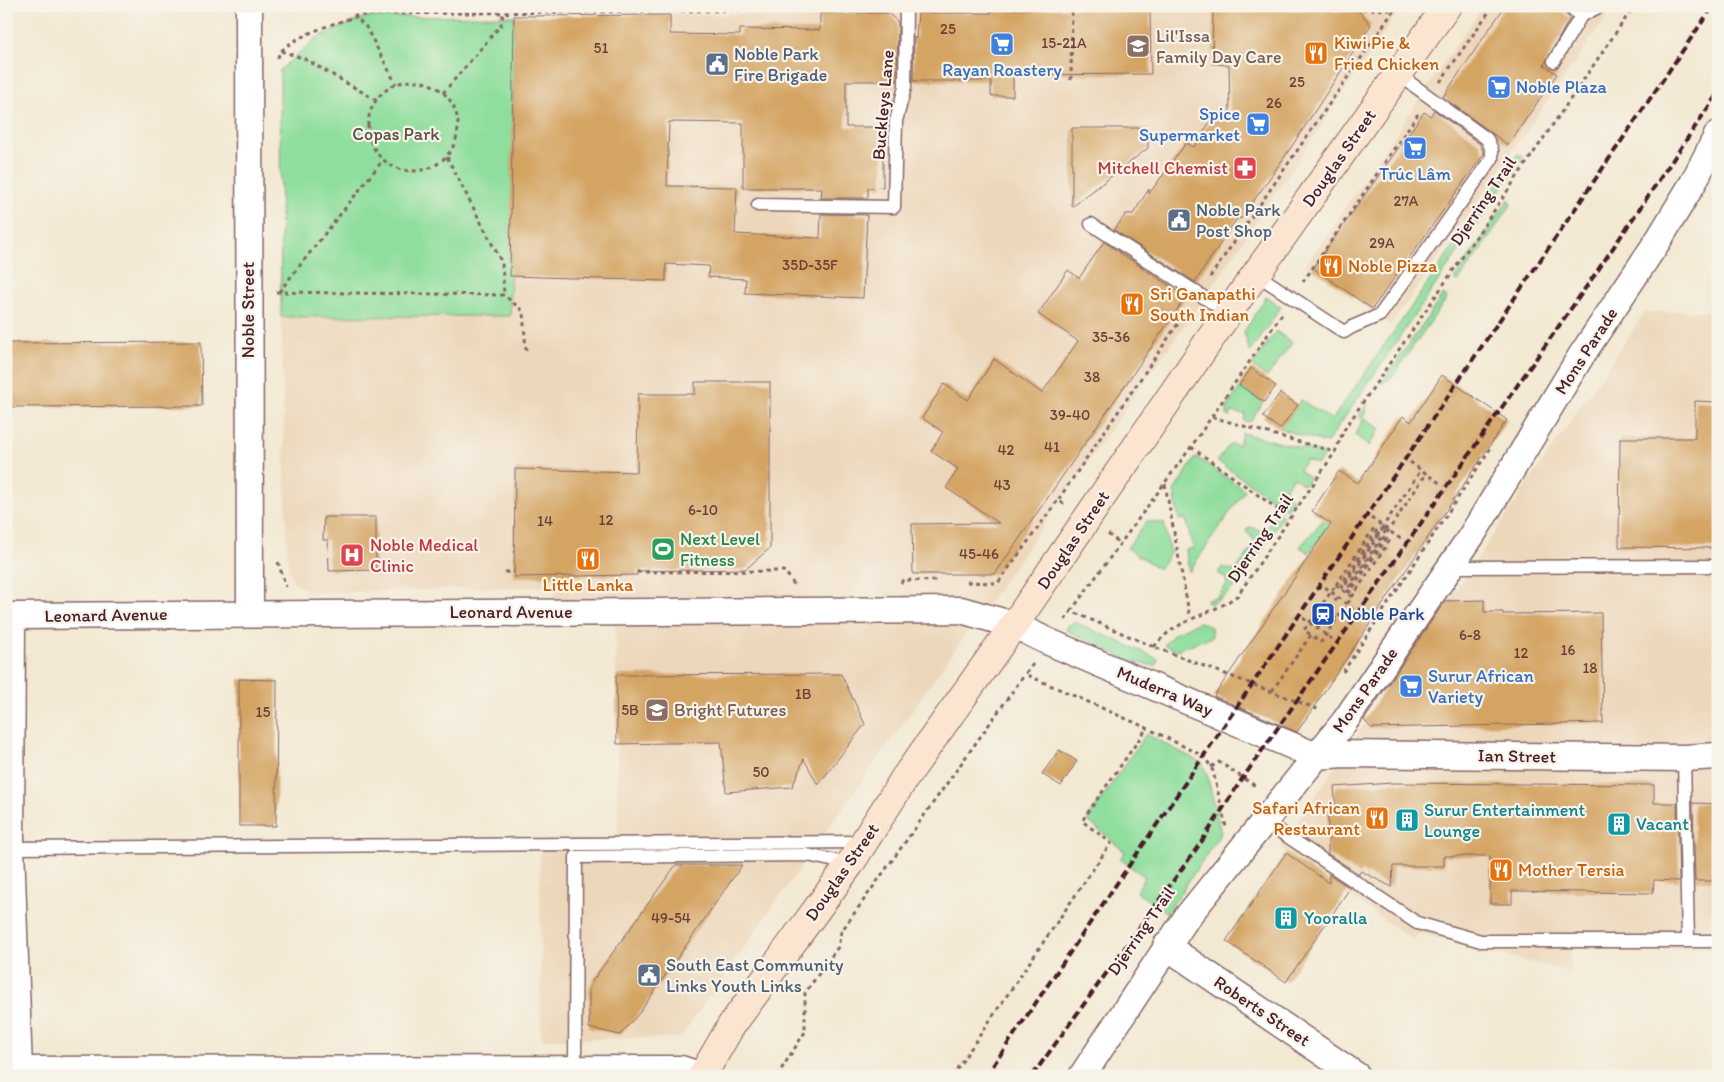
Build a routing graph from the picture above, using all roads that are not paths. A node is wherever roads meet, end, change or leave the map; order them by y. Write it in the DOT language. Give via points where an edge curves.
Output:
graph roads {
  1 [pos="244,6"];
  2 [pos="256,6"];
  3 [pos="1447,6"];
  4 [pos="1568,6"];
  5 [pos="1600,6"];
  6 [pos="249,7"];
  7 [pos="906,8"];
  8 [pos="1581,16"];
  9 [pos="1554,61"];
  10 [pos="1398,74"];
  11 [pos="1718,134"];
  12 [pos="758,205"];
  13 [pos="1091,224"];
  14 [pos="1256,274"];
  15 [pos="1228,314"];
  16 [pos="1718,566"];
  17 [pos="1451,567"];
  18 [pos="250,614"];
  19 [pos="9,616"];
  20 [pos="1014,625"];
  21 [pos="1316,756"];
  22 [pos="1718,756"];
  23 [pos="1684,758"];
  24 [pos="1263,820"];
  25 [pos="864,842"];
  26 [pos="11,848"];
  27 [pos="850,864"];
  28 [pos="1688,941"];
  29 [pos="1718,941"];
  30 [pos="1166,946"];
  31 [pos="575,1069"];
  32 [pos="12,1070"];
  33 [pos="702,1076"];
  34 [pos="1082,1076"];
  35 [pos="1357,1076"];
  1 -- 6 [label="street"];
  2 -- 6 [label="street"];
  3 -- 10 [label="main road, Douglas Street"];
  4 -- 8 [label="lane"];
  5 -- 8 [label="lane"];
  6 -- 18 [label="street, Noble Street"];
  7 -- 12 [label="lane, Buckleys Lane" via="905,87 896,121 894,207"];
  8 -- 9 [label="lane"];
  10 -- 14 [label="main road, Douglas Street"];
  10 -- 14 [label="lane" via="1487,139 1492,158 1380,315 1344,332"];
  11 -- 17 [label="street, Mons Parade" via="1659,239 1581,356"];
  13 -- 15 [label="lane"];
  14 -- 15 [label="main road, Douglas Street"];
  15 -- 20 [label="main road, Douglas Street"];
  16 -- 17 [label="lane"];
  17 -- 21 [label="street, Mons Parade" via="1345,720"];
  18 -- 19 [label="street, Leonard Avenue"];
  18 -- 20 [label="street, Leonard Avenue" via="961,610"];
  19 -- 26 [label="street"];
  20 -- 21 [label="street, Muderra Way"];
  20 -- 25 [label="main road, Douglas Street" via="904,779"];
  21 -- 23 [label="street, Ian Street"];
  21 -- 24 [label="street, Mons Parade"];
  22 -- 23 [label="street, Ian Street"];
  23 -- 28 [label="lane"];
  24 -- 28 [label="lane" via="1390,906 1426,926 1481,941"];
  24 -- 30 [label="street, Mons Parade"];
  25 -- 26 [label="lane"];
  25 -- 27 [label="main road, Douglas Street"];
  26 -- 32 [label="street"];
  27 -- 31 [label="lane" via="795,854 576,857"];
  27 -- 33 [label="main road, Douglas Street" via="731,1026"];
  28 -- 29 [label="lane"];
  30 -- 34 [label="street, Mons Parade"];
  30 -- 35 [label="street, Roberts Street"];
  31 -- 32 [label="street"];
  31 -- 33 [label="street" via="681,1069"];
}
